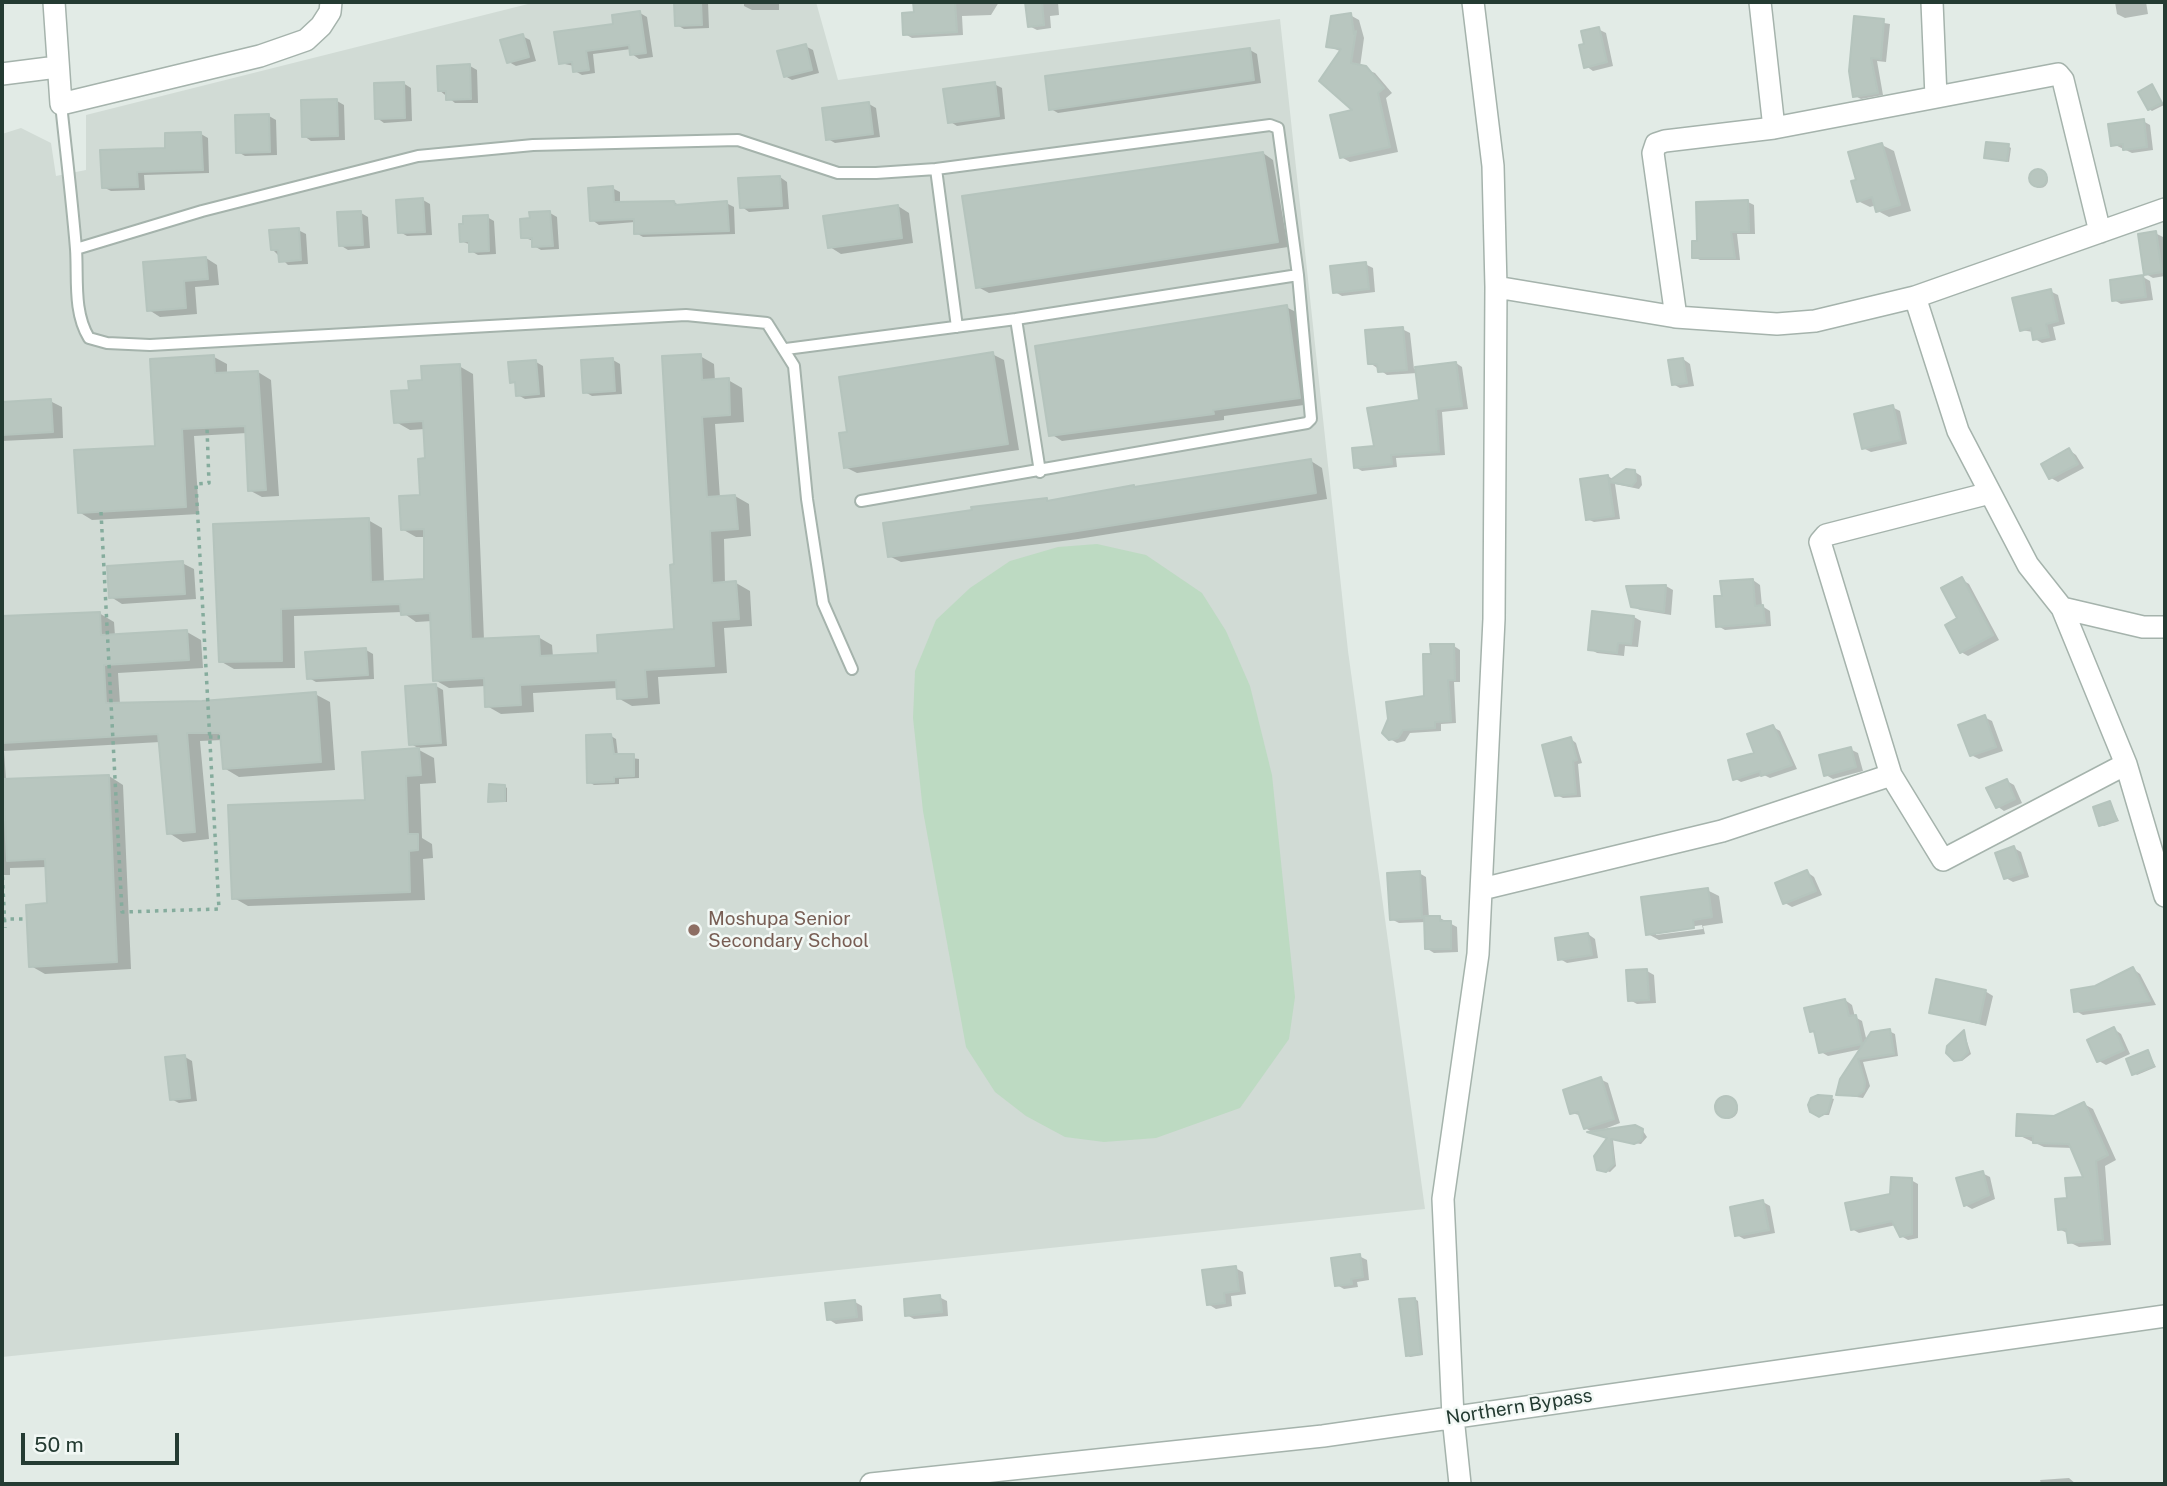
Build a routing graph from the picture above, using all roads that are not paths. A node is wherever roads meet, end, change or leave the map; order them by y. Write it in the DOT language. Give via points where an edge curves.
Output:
graph roads {
  1 [pos="54,2"];
  2 [pos="331,2"];
  3 [pos="1473,2"];
  4 [pos="1760,2"];
  5 [pos="1932,2"];
  6 [pos="57,67"];
  7 [pos="2,75"];
  8 [pos="1936,96"];
  9 [pos="61,104"];
  10 [pos="1774,128"];
  11 [pos="936,169"];
  12 [pos="2165,209"];
  13 [pos="2100,232"];
  14 [pos="76,249"];
  15 [pos="1298,275"];
  16 [pos="1496,287"];
  17 [pos="1915,297"];
  18 [pos="1676,317"];
  19 [pos="1016,319"];
  20 [pos="957,327"];
  21 [pos="786,349"];
  22 [pos="1040,472"];
  23 [pos="1990,493"];
  24 [pos="861,501"];
  25 [pos="2062,608"];
  26 [pos="2165,627"];
  27 [pos="852,669"];
  28 [pos="2126,764"];
  29 [pos="1891,775"];
  30 [pos="1482,889"];
  31 [pos="2165,896"];
  32 [pos="2165,1316"];
  33 [pos="1453,1417"];
  34 [pos="871,1484"];
  35 [pos="1460,1484"];
  1 -- 6 [label="street"];
  2 -- 9 [label="street" via="321,26 306,40 260,56"];
  3 -- 16 [label="street" via="1493,166"];
  4 -- 10 [label="street"];
  5 -- 8 [label="street"];
  6 -- 7 [label="street"];
  6 -- 9 [label="street"];
  8 -- 10 [label="street"];
  8 -- 13 [label="street" via="2058,74"];
  9 -- 14 [label="lane"];
  10 -- 18 [label="street" via="1656,144 1653,153"];
  11 -- 14 [label="lane" via="838,173 738,140 533,145 456,152 379,163"];
  11 -- 15 [label="lane" via="1274,125"];
  11 -- 20 [label="lane"];
  12 -- 13 [label="street"];
  13 -- 17 [label="street"];
  14 -- 21 [label="lane" via="82,326 89,338 107,343 150,345 686,316 768,323"];
  15 -- 19 [label="lane"];
  15 -- 22 [label="lane" via="1313,415 1307,423"];
  16 -- 18 [label="street"];
  16 -- 30 [label="street" via="1494,619"];
  17 -- 18 [label="street" via="1815,321 1777,324"];
  17 -- 23 [label="street" via="1958,431"];
  19 -- 20 [label="lane"];
  19 -- 22 [label="lane"];
  20 -- 21 [label="lane"];
  21 -- 27 [label="lane" via="794,366 823,603"];
  22 -- 24 [label="lane"];
  23 -- 25 [label="street" via="2028,565"];
  23 -- 29 [label="street" via="1826,535 1820,542"];
  25 -- 26 [label="street"];
  25 -- 28 [label="street"];
  28 -- 29 [label="street" via="1943,860"];
  28 -- 31 [label="street"];
  29 -- 30 [label="street" via="1722,831"];
  30 -- 33 [label="street" via="1471,1014 1443,1199"];
  32 -- 33 [label="street, Northern Bypass"];
  33 -- 34 [label="street, Northern Bypass" via="1322,1436"];
  33 -- 35 [label="street"];
}
